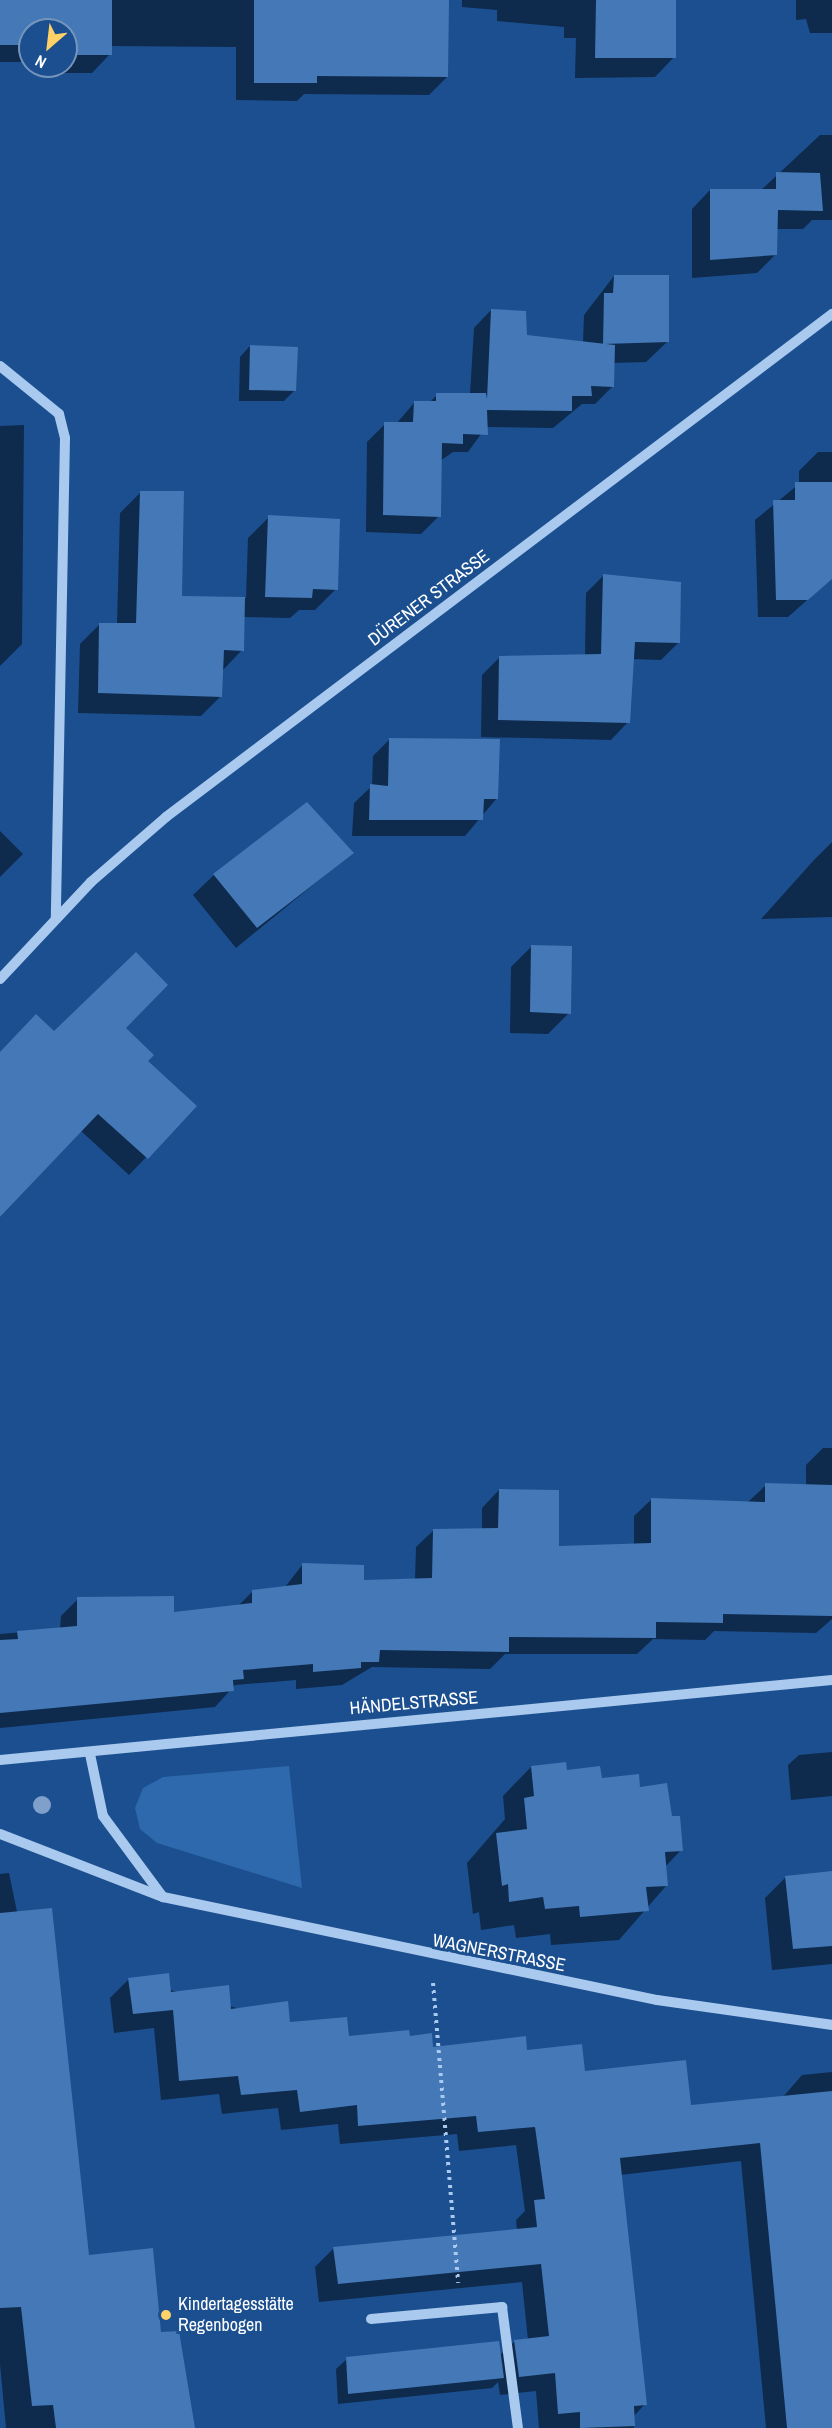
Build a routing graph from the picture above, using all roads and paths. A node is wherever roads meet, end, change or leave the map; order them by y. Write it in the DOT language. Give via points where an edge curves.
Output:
graph roads {
  1 [pos="832,314"];
  2 [pos="0,366"];
  3 [pos="56,919"];
  4 [pos="0,979"];
  5 [pos="832,1680"];
  6 [pos="90,1754"];
  7 [pos="0,1760"];
  8 [pos="0,1834"];
  9 [pos="163,1897"];
  10 [pos="430,1957"];
  11 [pos="832,2025"];
  12 [pos="461,2311"];
  13 [pos="371,2319"];
  14 [pos="518,2428"];
  1 -- 3 [label="street, DÜRENER STRASSE" via="166,817"];
  2 -- 3 [label="street" via="59,414 65,438"];
  3 -- 4 [label="street, DÜRENER STRASSE"];
  5 -- 6 [label="street, HÄNDELSTRASSE" via="262,1733"];
  6 -- 7 [label="street, HÄNDELSTRASSE"];
  6 -- 9 [label="street" via="103,1816"];
  8 -- 9 [label="street, WAGNERSTRASSE"];
  9 -- 10 [label="street, WAGNERSTRASSE"];
  10 -- 11 [label="street, WAGNERSTRASSE" via="657,2001"];
  10 -- 12 [label="path"];
  12 -- 13 [label="street"];
  12 -- 14 [label="street" via="502,2307"];
}
